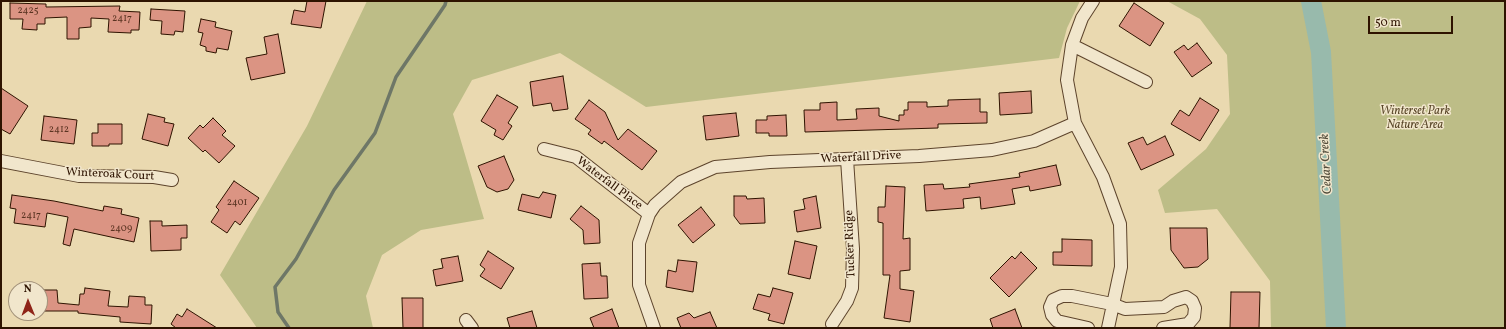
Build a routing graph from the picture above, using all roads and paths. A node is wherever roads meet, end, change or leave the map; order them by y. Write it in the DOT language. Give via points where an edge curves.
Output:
graph roads {
  1 [pos="1093,1"];
  2 [pos="1072,45"];
  3 [pos="1146,82"];
  4 [pos="1075,123"];
  5 [pos="544,149"];
  6 [pos="847,159"];
  7 [pos="1,161"];
  8 [pos="172,180"];
  9 [pos="649,214"];
  10 [pos="1112,304"];
  11 [pos="832,324"];
  12 [pos="654,328"];
  13 [pos="1088,328"];
  14 [pos="1108,328"];
  15 [pos="1164,328"];
  1 -- 2 [label="street" via="1082,18"];
  2 -- 3 [label="street"];
  2 -- 4 [label="street" via="1067,80"];
  4 -- 6 [label="street, Waterfall Drive" via="1034,141 992,150"];
  4 -- 10 [label="street" via="1103,177 1120,224 1121,267"];
  5 -- 9 [label="street, Waterfall Place" via="576,157"];
  6 -- 9 [label="street, Waterfall Drive" via="715,167 681,182"];
  6 -- 11 [label="street, Tucker Ridge" via="853,249 852,288"];
  7 -- 8 [label="street, Winteroak Court" via="79,176 154,177"];
  9 -- 12 [label="street, Waterfall Drive" via="639,243 639,285"];
  10 -- 13 [label="street" via="1072,296 1062,296 1053,300 1050,307 1057,321"];
  10 -- 14 [label="street"];
  10 -- 15 [label="street" via="1125,309 1142,309 1164,307 1186,297 1192,301 1195,308 1194,317 1188,324"];
}
